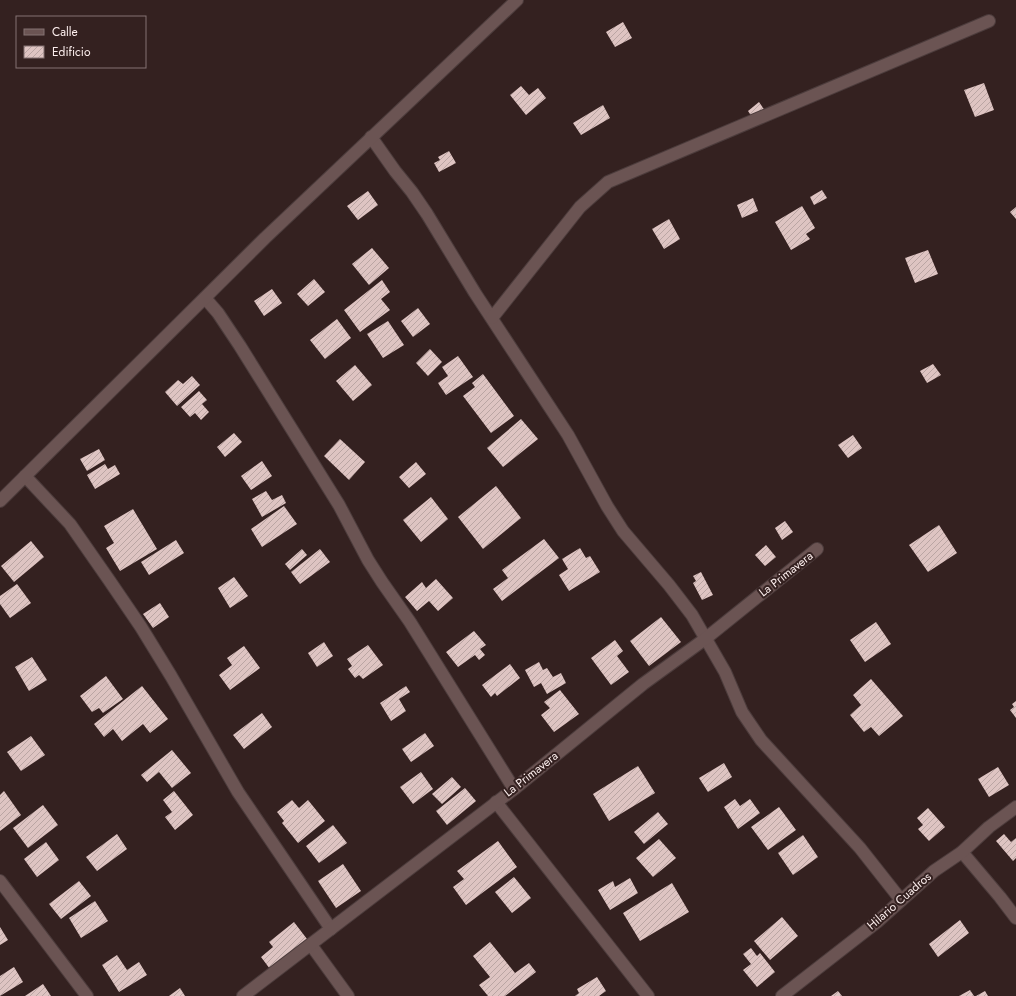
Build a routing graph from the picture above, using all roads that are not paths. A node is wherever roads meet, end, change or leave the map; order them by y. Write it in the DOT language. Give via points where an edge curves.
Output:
graph roads {
  1 [pos="517,0"];
  2 [pos="989,21"];
  3 [pos="371,137"];
  4 [pos="205,298"];
  5 [pos="492,318"];
  6 [pos="25,476"];
  7 [pos="0,501"];
  8 [pos="817,549"];
  9 [pos="705,638"];
  10 [pos="514,789"];
  11 [pos="496,802"];
  12 [pos="1016,807"];
  13 [pos="962,852"];
  14 [pos="0,881"];
  15 [pos="901,900"];
  16 [pos="1016,918"];
  17 [pos="331,929"];
  18 [pos="311,945"];
  19 [pos="87,996"];
  20 [pos="243,996"];
  21 [pos="348,996"];
  22 [pos="648,996"];
  23 [pos="782,996"];
  1 -- 3 [label="street"];
  2 -- 5 [label="street" via="608,182 580,207"];
  3 -- 4 [label="street"];
  3 -- 5 [label="street" via="428,214"];
  4 -- 6 [label="street"];
  4 -- 10 [label="street" via="244,352 340,505 368,560"];
  5 -- 9 [label="street" via="568,435 623,531 692,615"];
  6 -- 7 [label="street"];
  6 -- 17 [label="street" via="70,524 109,580 163,664 238,792"];
  8 -- 9 [label="street, La Primavera"];
  9 -- 10 [label="street, La Primavera" via="643,684"];
  9 -- 15 [label="street" via="725,672 742,712 761,740 860,848"];
  10 -- 11 [label="street, La Primavera"];
  11 -- 17 [label="street, La Primavera"];
  11 -- 22 [label="street"];
  12 -- 13 [label="street, Hilario Cuadros"];
  13 -- 15 [label="street, Hilario Cuadros" via="934,871"];
  13 -- 16 [label="street"];
  14 -- 19 [label="street"];
  15 -- 23 [label="street, Hilario Cuadros" via="877,922"];
  17 -- 18 [label="street, La Primavera"];
  18 -- 20 [label="street, La Primavera"];
  18 -- 21 [label="street"];
}
